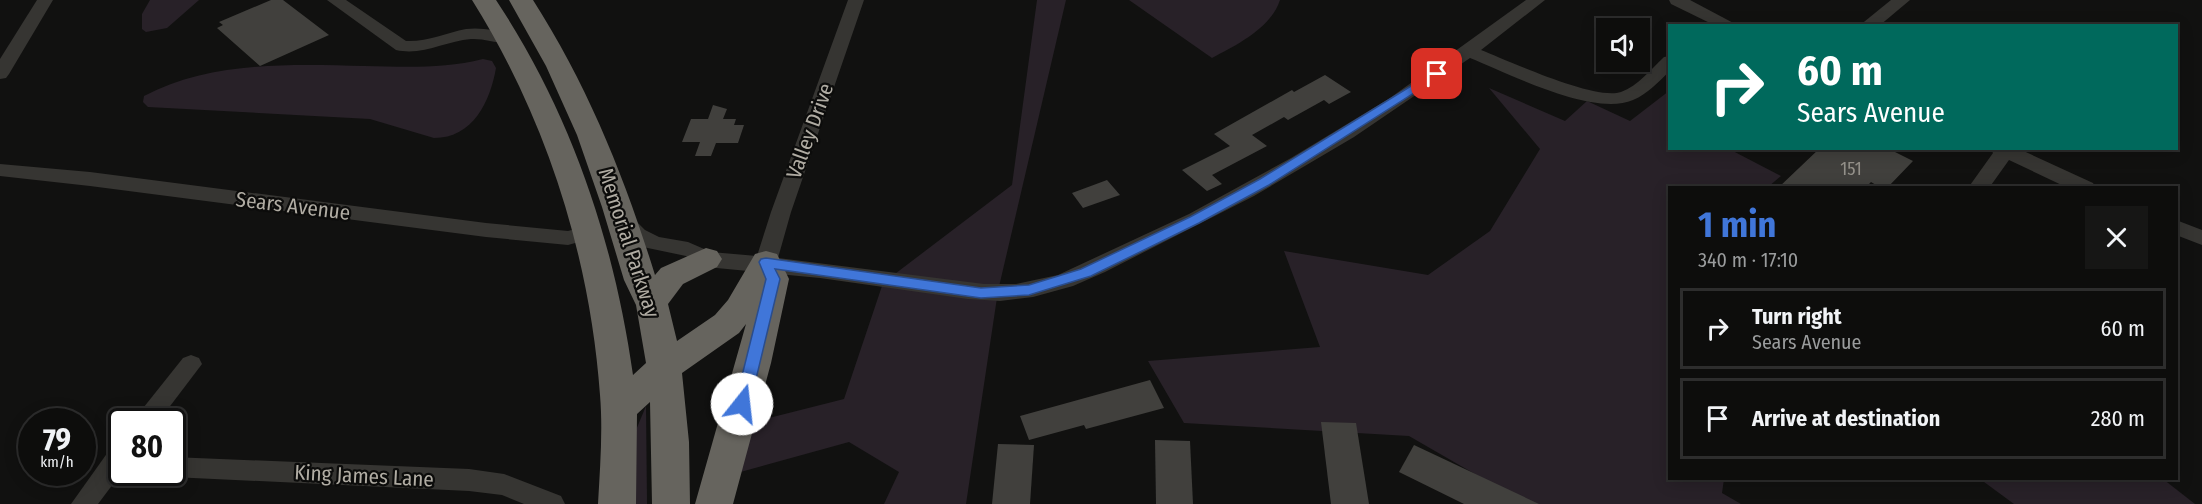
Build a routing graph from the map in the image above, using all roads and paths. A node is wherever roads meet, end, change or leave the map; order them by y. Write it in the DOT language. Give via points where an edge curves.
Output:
graph roads {
  1 [pos="45,0"];
  2 [pos="335,0"];
  3 [pos="521,0"];
  4 [pos="856,0"];
  5 [pos="1537,0"];
  6 [pos="1677,0"];
  7 [pos="1902,0"];
  8 [pos="486,3"];
  9 [pos="1721,24"];
  10 [pos="1870,24"];
  11 [pos="507,38"];
  12 [pos="442,39"];
  13 [pos="1468,52"];
  14 [pos="1668,63"];
  15 [pos="0,74"];
  16 [pos="2002,150"];
  17 [pos="0,170"];
  18 [pos="1979,186"];
  19 [pos="2082,186"];
  20 [pos="624,221"];
  21 [pos="2178,228"];
  22 [pos="586,233"];
  23 [pos="2202,238"];
  24 [pos="706,259"];
  25 [pos="766,262"];
  26 [pos="651,303"];
  27 [pos="191,364"];
  28 [pos="664,368"];
  29 [pos="155,408"];
  30 [pos="619,409"];
  31 [pos="186,468"];
  32 [pos="108,474"];
  33 [pos="84,504"];
  34 [pos="552,504"];
  35 [pos="617,504"];
  36 [pos="671,504"];
  37 [pos="714,504"];
  1 -- 15 [label="street"];
  2 -- 12 [label="street" via="402,46 417,47"];
  3 -- 20 [label="highway, Memorial Parkway" via="591,130"];
  4 -- 25 [label="street, Valley Drive"];
  5 -- 13 [label="street"];
  6 -- 9 [label="street"];
  7 -- 10 [label="street"];
  8 -- 11 [label="highway, Memorial Parkway"];
  8 -- 12 [label="street" via="478,19"];
  11 -- 12 [label="street" via="486,34"];
  11 -- 22 [label="highway, Memorial Parkway" via="553,130"];
  13 -- 14 [label="street" via="1587,97 1608,99 1622,98 1639,88"];
  13 -- 25 [label="street" via="1305,157 1195,220 1086,272 1029,290 981,293"];
  16 -- 18 [label="street"];
  16 -- 19 [label="street"];
  17 -- 22 [label="street, Sears Avenue" via="497,231 568,238"];
  20 -- 24 [label="street" via="640,237 656,244 697,250"];
  20 -- 26 [label="highway, Memorial Parkway" via="642,286"];
  21 -- 23 [label="street"];
  22 -- 30 [label="highway, Memorial Parkway" via="602,291"];
  24 -- 25 [label="street"];
  24 -- 26 [label="highway" via="672,276"];
  25 -- 28 [label="highway" via="740,309 727,324"];
  25 -- 37 [label="highway" via="773,279"];
  26 -- 28 [label="highway, Memorial Parkway"];
  27 -- 29 [label="street"];
  28 -- 30 [label="highway"];
  28 -- 36 [label="highway, Memorial Parkway"];
  30 -- 35 [label="highway, Memorial Parkway"];
  31 -- 34 [label="street, King James Lane" via="469,480 504,485"];
  32 -- 33 [label="street"];
}
